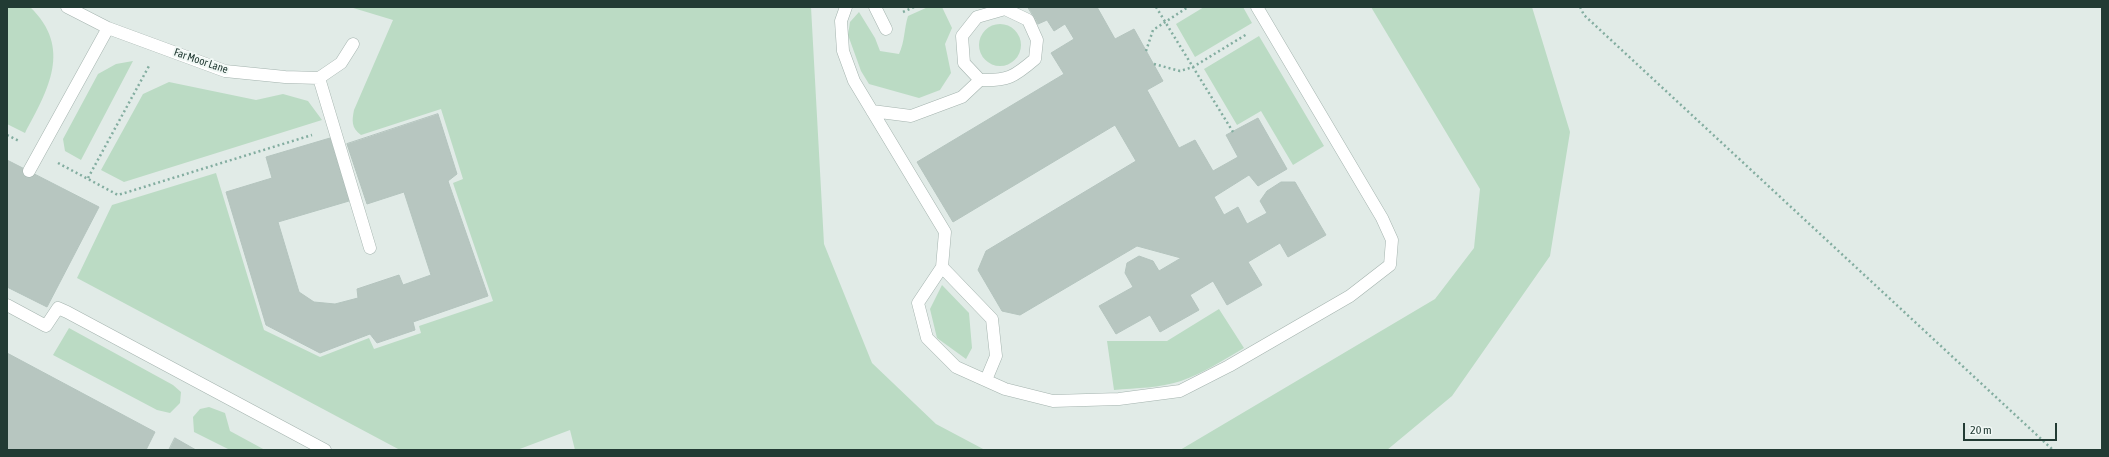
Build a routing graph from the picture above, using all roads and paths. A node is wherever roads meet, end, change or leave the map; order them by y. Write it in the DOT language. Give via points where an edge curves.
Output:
graph roads {
  1 [pos="67,7"];
  2 [pos="846,7"];
  3 [pos="875,7"];
  4 [pos="1156,7"];
  5 [pos="1188,7"];
  6 [pos="1257,7"];
  7 [pos="1580,7"];
  8 [pos="1165,21"];
  9 [pos="1266,22"];
  10 [pos="108,28"];
  11 [pos="886,29"];
  12 [pos="353,44"];
  13 [pos="159,47"];
  14 [pos="1146,51"];
  15 [pos="1154,64"];
  16 [pos="1193,66"];
  17 [pos="319,78"];
  18 [pos="980,80"];
  19 [pos="872,111"];
  20 [pos="334,129"];
  21 [pos="1233,132"];
  22 [pos="7,135"];
  23 [pos="39,152"];
  24 [pos="28,171"];
  25 [pos="88,178"];
  26 [pos="370,248"];
  27 [pos="942,268"];
  28 [pos="7,305"];
  29 [pos="986,380"];
  30 [pos="325,450"];
  31 [pos="2054,450"];
  1 -- 10 [label="lane, Far Moor Lane"];
  2 -- 19 [label="lane" via="841,21 843,51 854,81"];
  3 -- 11 [label="lane"];
  4 -- 8 [label="path"];
  5 -- 8 [label="path"];
  6 -- 9 [label="lane"];
  7 -- 31 [label="path" via="1584,15"];
  8 -- 14 [label="path" via="1152,30"];
  8 -- 16 [label="path"];
  9 -- 16 [label="path"];
  9 -- 29 [label="lane" via="1382,218 1392,240 1390,265 1350,296 1229,366 1180,391 1119,399 1053,401 1005,389"];
  10 -- 13 [label="lane, Far Moor Lane"];
  10 -- 23 [label="lane"];
  12 -- 17 [label="lane" via="341,63"];
  13 -- 17 [label="lane, Far Moor Lane" via="225,71"];
  13 -- 25 [label="path"];
  15 -- 16 [label="path" via="1180,71"];
  16 -- 21 [label="path"];
  17 -- 20 [label="lane"];
  18 -- 18 [label="lane" via="1000,81 1018,74 1035,59 1037,40 1028,20 1006,9 977,17 962,36 964,63"];
  18 -- 19 [label="lane" via="962,97 911,116"];
  19 -- 27 [label="lane" via="945,232"];
  20 -- 25 [label="path" via="118,195"];
  20 -- 26 [label="lane"];
  22 -- 23 [label="path"];
  23 -- 24 [label="lane"];
  23 -- 25 [label="path"];
  27 -- 29 [label="lane" via="992,319 996,356"];
  27 -- 29 [label="lane" via="918,303 927,338 956,367"];
  28 -- 30 [label="lane" via="46,326 58,308 67,312"];
}
